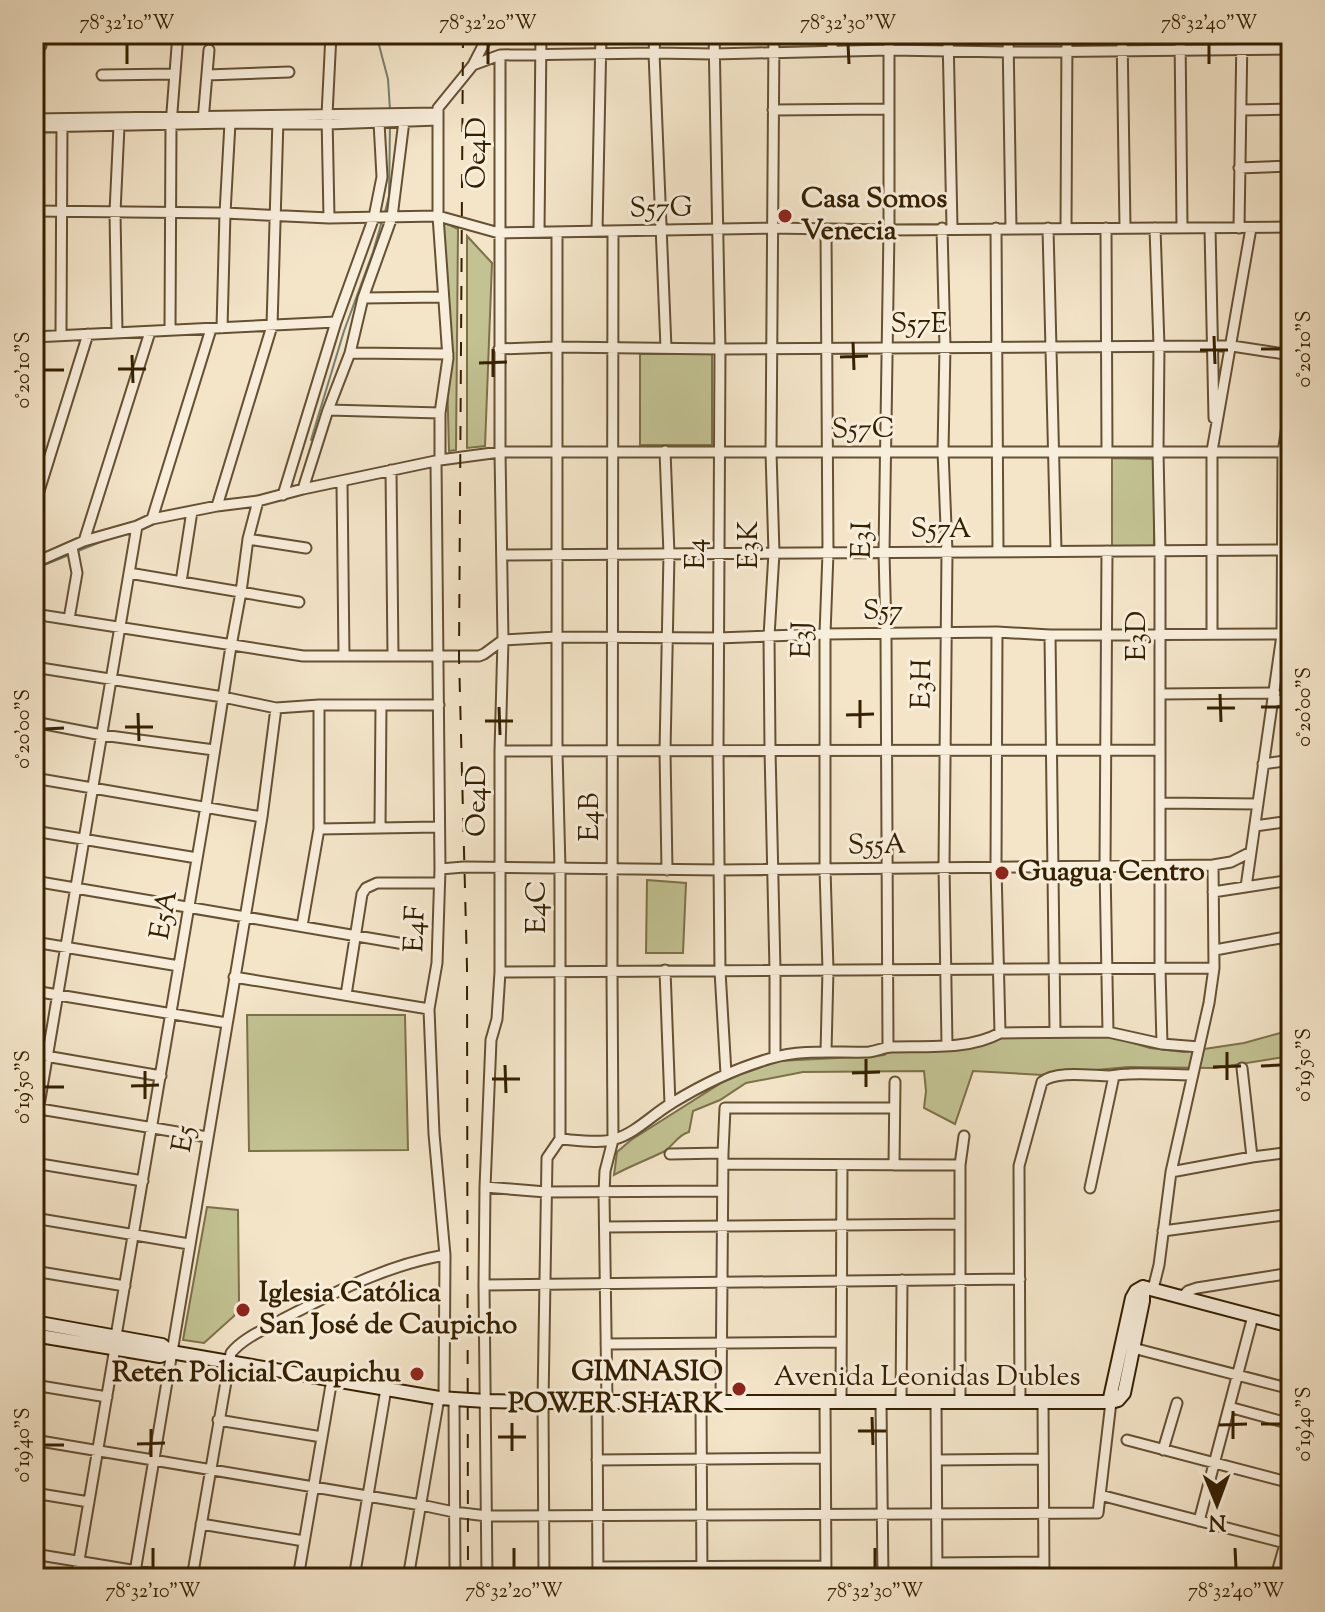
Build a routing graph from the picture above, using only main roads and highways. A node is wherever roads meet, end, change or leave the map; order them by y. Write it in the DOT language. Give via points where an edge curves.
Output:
graph roads {
  1 [pos="1148,1288"];
  2 [pos="34,1322"];
  3 [pos="1291,1326"];
  4 [pos="34,1335"];
  5 [pos="116,1342"];
  6 [pos="1111,1402"];
  1 -- 3 [label="main road"];
  1 -- 6 [label="main road" via="1124,1393"];
  1 -- 6 [label="main road" via="1132,1298"];
  2 -- 5 [label="main road, Avenida Leonidas Dubles"];
  4 -- 5 [label="main road, Avenida Leonidas Dubles"];
  5 -- 6 [label="main road, Avenida Leonidas Dubles" via="160,1356 171,1352 446,1399"];
}
